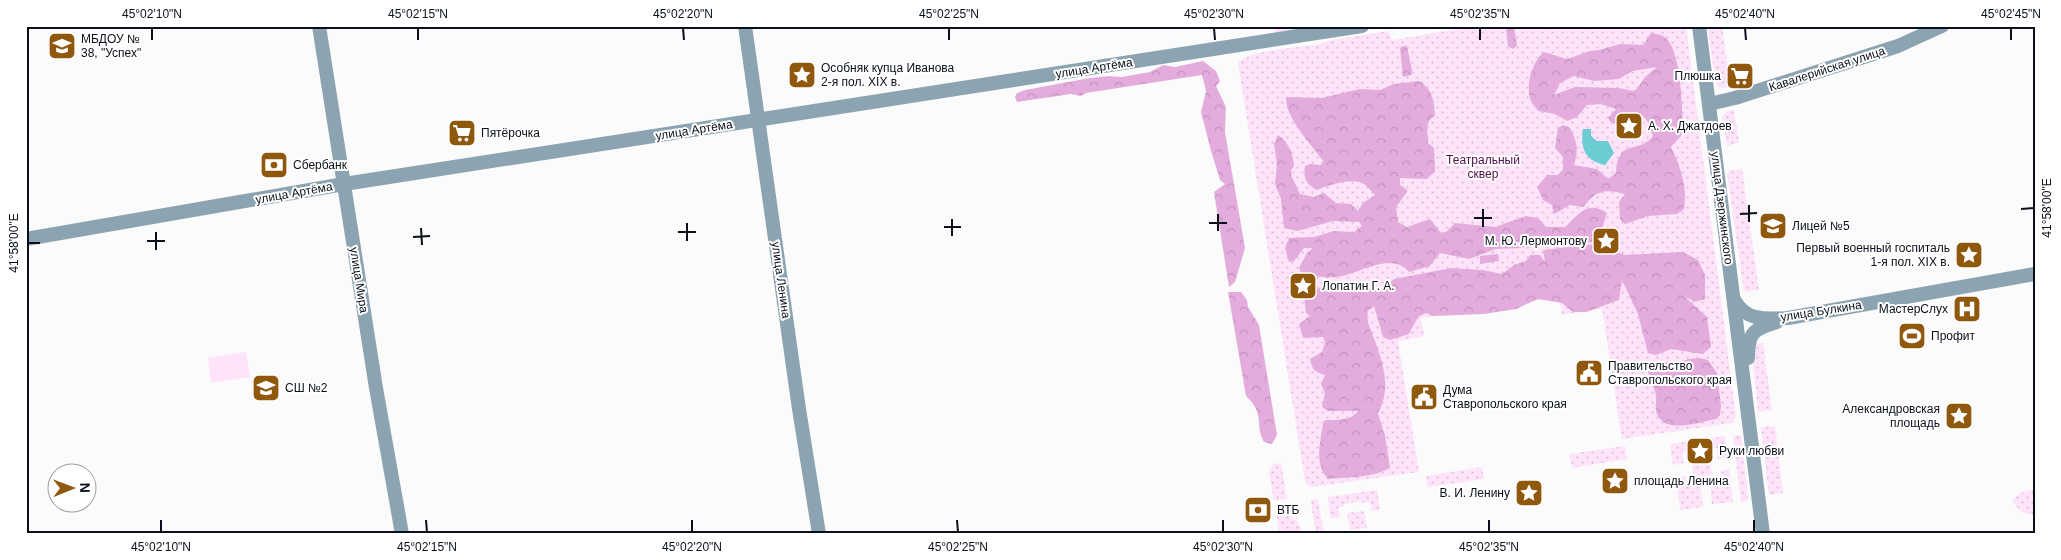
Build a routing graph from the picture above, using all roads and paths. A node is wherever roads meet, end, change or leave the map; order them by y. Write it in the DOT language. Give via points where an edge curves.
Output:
graph roads {
  1 [pos="319,26"];
  2 [pos="745,26"];
  3 [pos="1362,26"];
  4 [pos="1699,26"];
  5 [pos="1942,26"];
  6 [pos="1709,104"];
  7 [pos="759,120"];
  8 [pos="344,184"];
  9 [pos="26,240"];
  10 [pos="2035,274"];
  11 [pos="1734,299"];
  12 [pos="1788,318"];
  13 [pos="1746,390"];
  14 [pos="402,534"];
  15 [pos="819,534"];
  16 [pos="1763,534"];
  1 -- 8 [label="main road, улица Мира"];
  2 -- 7 [label="main road, улица Ленина"];
  3 -- 7 [label="main road, улица Артёма"];
  4 -- 6 [label="main road, улица Дзержинского"];
  5 -- 6 [label="main road, Кавалерийская улица" via="1898,46"];
  6 -- 11 [label="main road, улица Дзержинского"];
  7 -- 8 [label="main road, улица Артёма"];
  7 -- 15 [label="main road, улица Ленина"];
  8 -- 9 [label="main road, улица Артёма"];
  8 -- 14 [label="main road, улица Мира"];
  10 -- 12 [label="main road, улица Булкина"];
  11 -- 12 [label="main road, улица Булкина" via="1739,309 1755,318"];
  11 -- 13 [label="main road, улица Дзержинского"];
  12 -- 13 [label="main road, улица Дзержинского" via="1760,328 1750,339"];
  13 -- 16 [label="main road, улица Дзержинского"];
}
